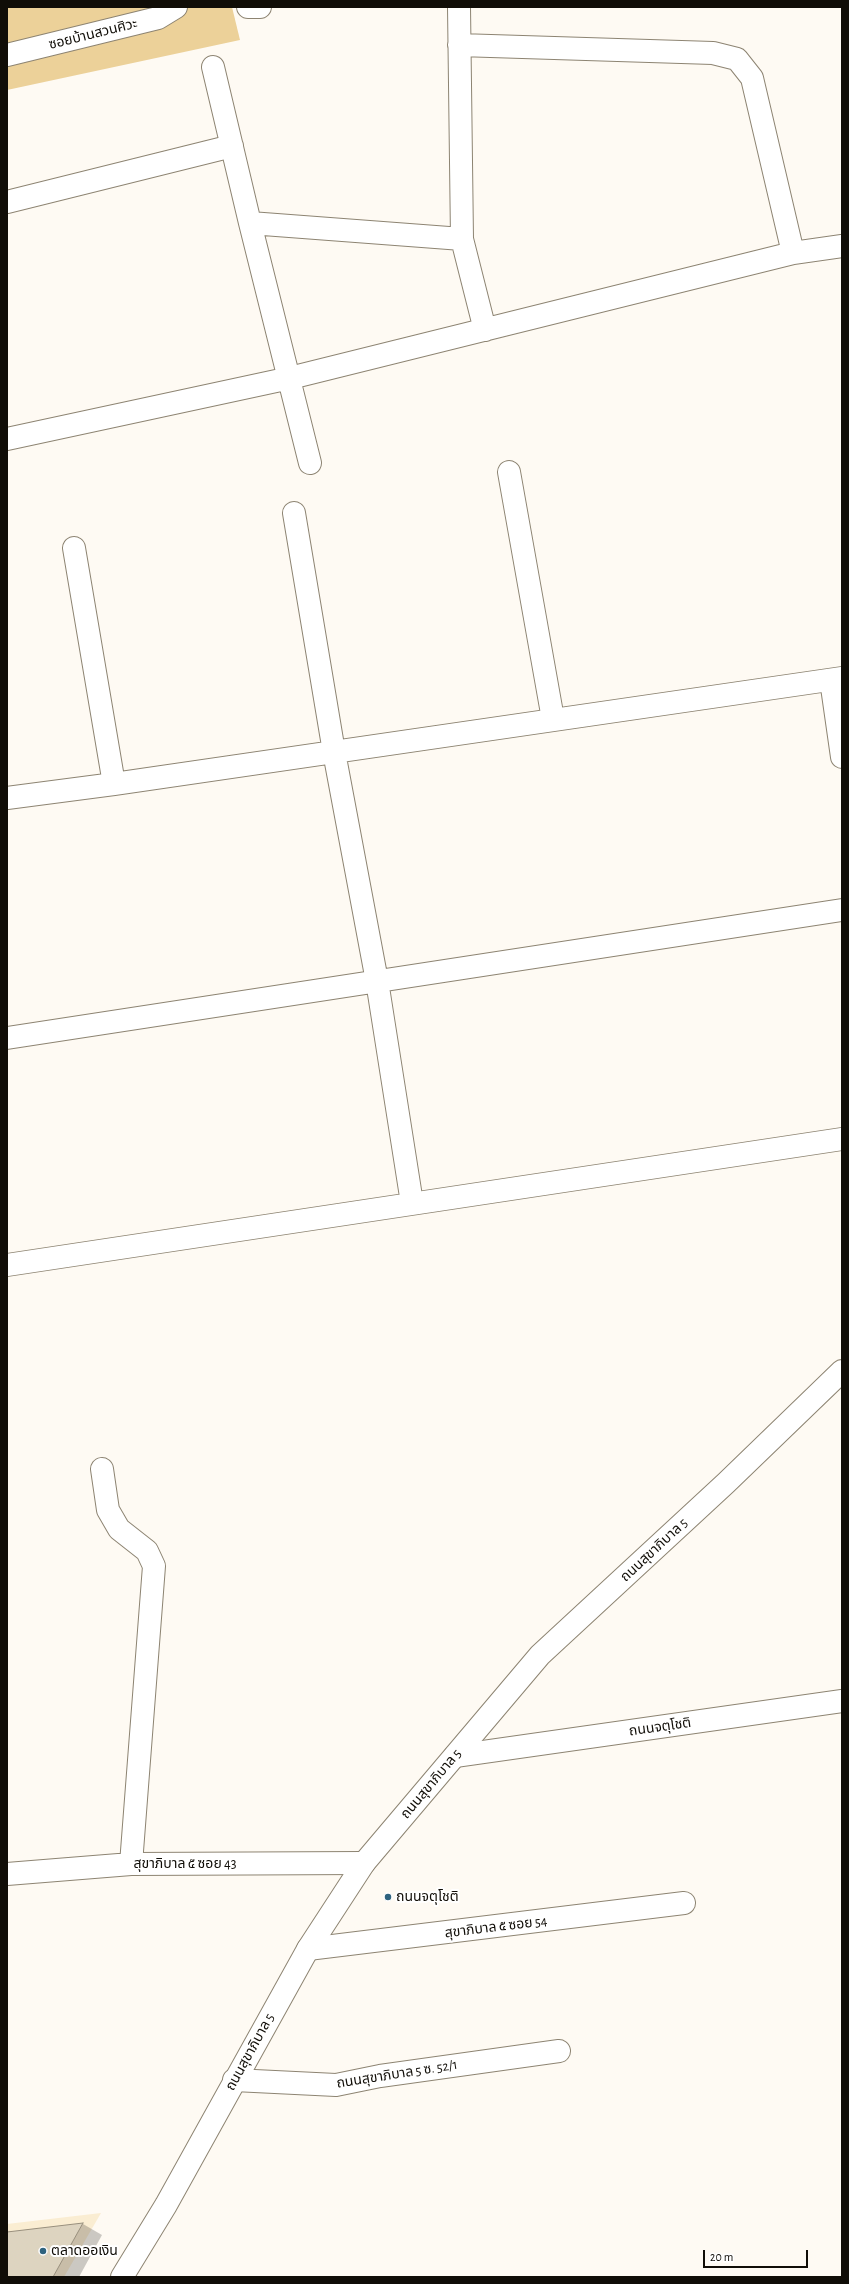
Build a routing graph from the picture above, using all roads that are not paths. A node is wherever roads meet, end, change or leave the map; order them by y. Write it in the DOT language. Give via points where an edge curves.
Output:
graph roads {
  1 [pos="176,7"];
  2 [pos="248,7"];
  3 [pos="260,7"];
  4 [pos="459,7"];
  5 [pos="459,44"];
  6 [pos="7,55"];
  7 [pos="213,67"];
  8 [pos="232,146"];
  9 [pos="7,202"];
  10 [pos="250,223"];
  11 [pos="462,239"];
  12 [pos="842,246"];
  13 [pos="793,253"];
  14 [pos="485,330"];
  15 [pos="290,378"];
  16 [pos="7,439"];
  17 [pos="310,464"];
  18 [pos="509,472"];
  19 [pos="294,513"];
  20 [pos="74,548"];
  21 [pos="836,679"];
  22 [pos="553,719"];
  23 [pos="334,752"];
  24 [pos="842,756"];
  25 [pos="114,784"];
  26 [pos="7,798"];
  27 [pos="842,910"];
  28 [pos="377,981"];
  29 [pos="7,1038"];
  30 [pos="842,1139"];
  31 [pos="412,1203"];
  32 [pos="7,1265"];
  33 [pos="842,1371"];
  34 [pos="102,1469"];
  35 [pos="842,1701"];
  36 [pos="455,1756"];
  37 [pos="364,1863"];
  38 [pos="131,1864"];
  39 [pos="7,1874"];
  40 [pos="684,1903"];
  41 [pos="308,1949"];
  42 [pos="559,2051"];
  43 [pos="234,2080"];
  44 [pos="122,2277"];
  1 -- 6 [label="street, ซอยบ้านสวนศิวะ" via="158,18"];
  2 -- 3 [label="street"];
  4 -- 5 [label="street"];
  5 -- 11 [label="street"];
  5 -- 13 [label="street" via="713,53 737,59 752,78"];
  7 -- 8 [label="street"];
  8 -- 9 [label="street"];
  8 -- 10 [label="street"];
  10 -- 11 [label="street"];
  10 -- 15 [label="street"];
  11 -- 14 [label="street"];
  12 -- 13 [label="street"];
  13 -- 14 [label="street"];
  14 -- 15 [label="street"];
  15 -- 16 [label="street"];
  15 -- 17 [label="street"];
  18 -- 22 [label="street"];
  19 -- 23 [label="street"];
  20 -- 25 [label="street"];
  21 -- 22 [label="street"];
  21 -- 24 [label="street"];
  22 -- 23 [label="street"];
  23 -- 25 [label="street"];
  23 -- 28 [label="street"];
  25 -- 26 [label="street"];
  27 -- 28 [label="street"];
  28 -- 29 [label="street"];
  28 -- 31 [label="street"];
  30 -- 31 [label="street"];
  31 -- 32 [label="street"];
  33 -- 36 [label="street, ถนนสุขาภิบาล 5" via="726,1483 540,1655"];
  34 -- 38 [label="street" via="108,1510 119,1529 147,1551 154,1566"];
  35 -- 36 [label="street, ถนนจตุโชติ"];
  36 -- 37 [label="street, ถนนสุขาภิบาล 5"];
  37 -- 38 [label="street, สุขาภิบาล ๕ ซอย 43"];
  37 -- 41 [label="street, ถนนสุขาภิบาล 5"];
  38 -- 39 [label="street, สุขาภิบาล ๕ ซอย 43"];
  40 -- 41 [label="street, สุขาภิบาล ๕ ซอย 54"];
  41 -- 43 [label="street, ถนนสุขาภิบาล 5"];
  42 -- 43 [label="street, ถนนสุขาภิบาล 5 ซ. 52/1" via="380,2076 336,2085"];
  43 -- 44 [label="street, ถนนสุขาภิบาล 5" via="166,2205"];
}
